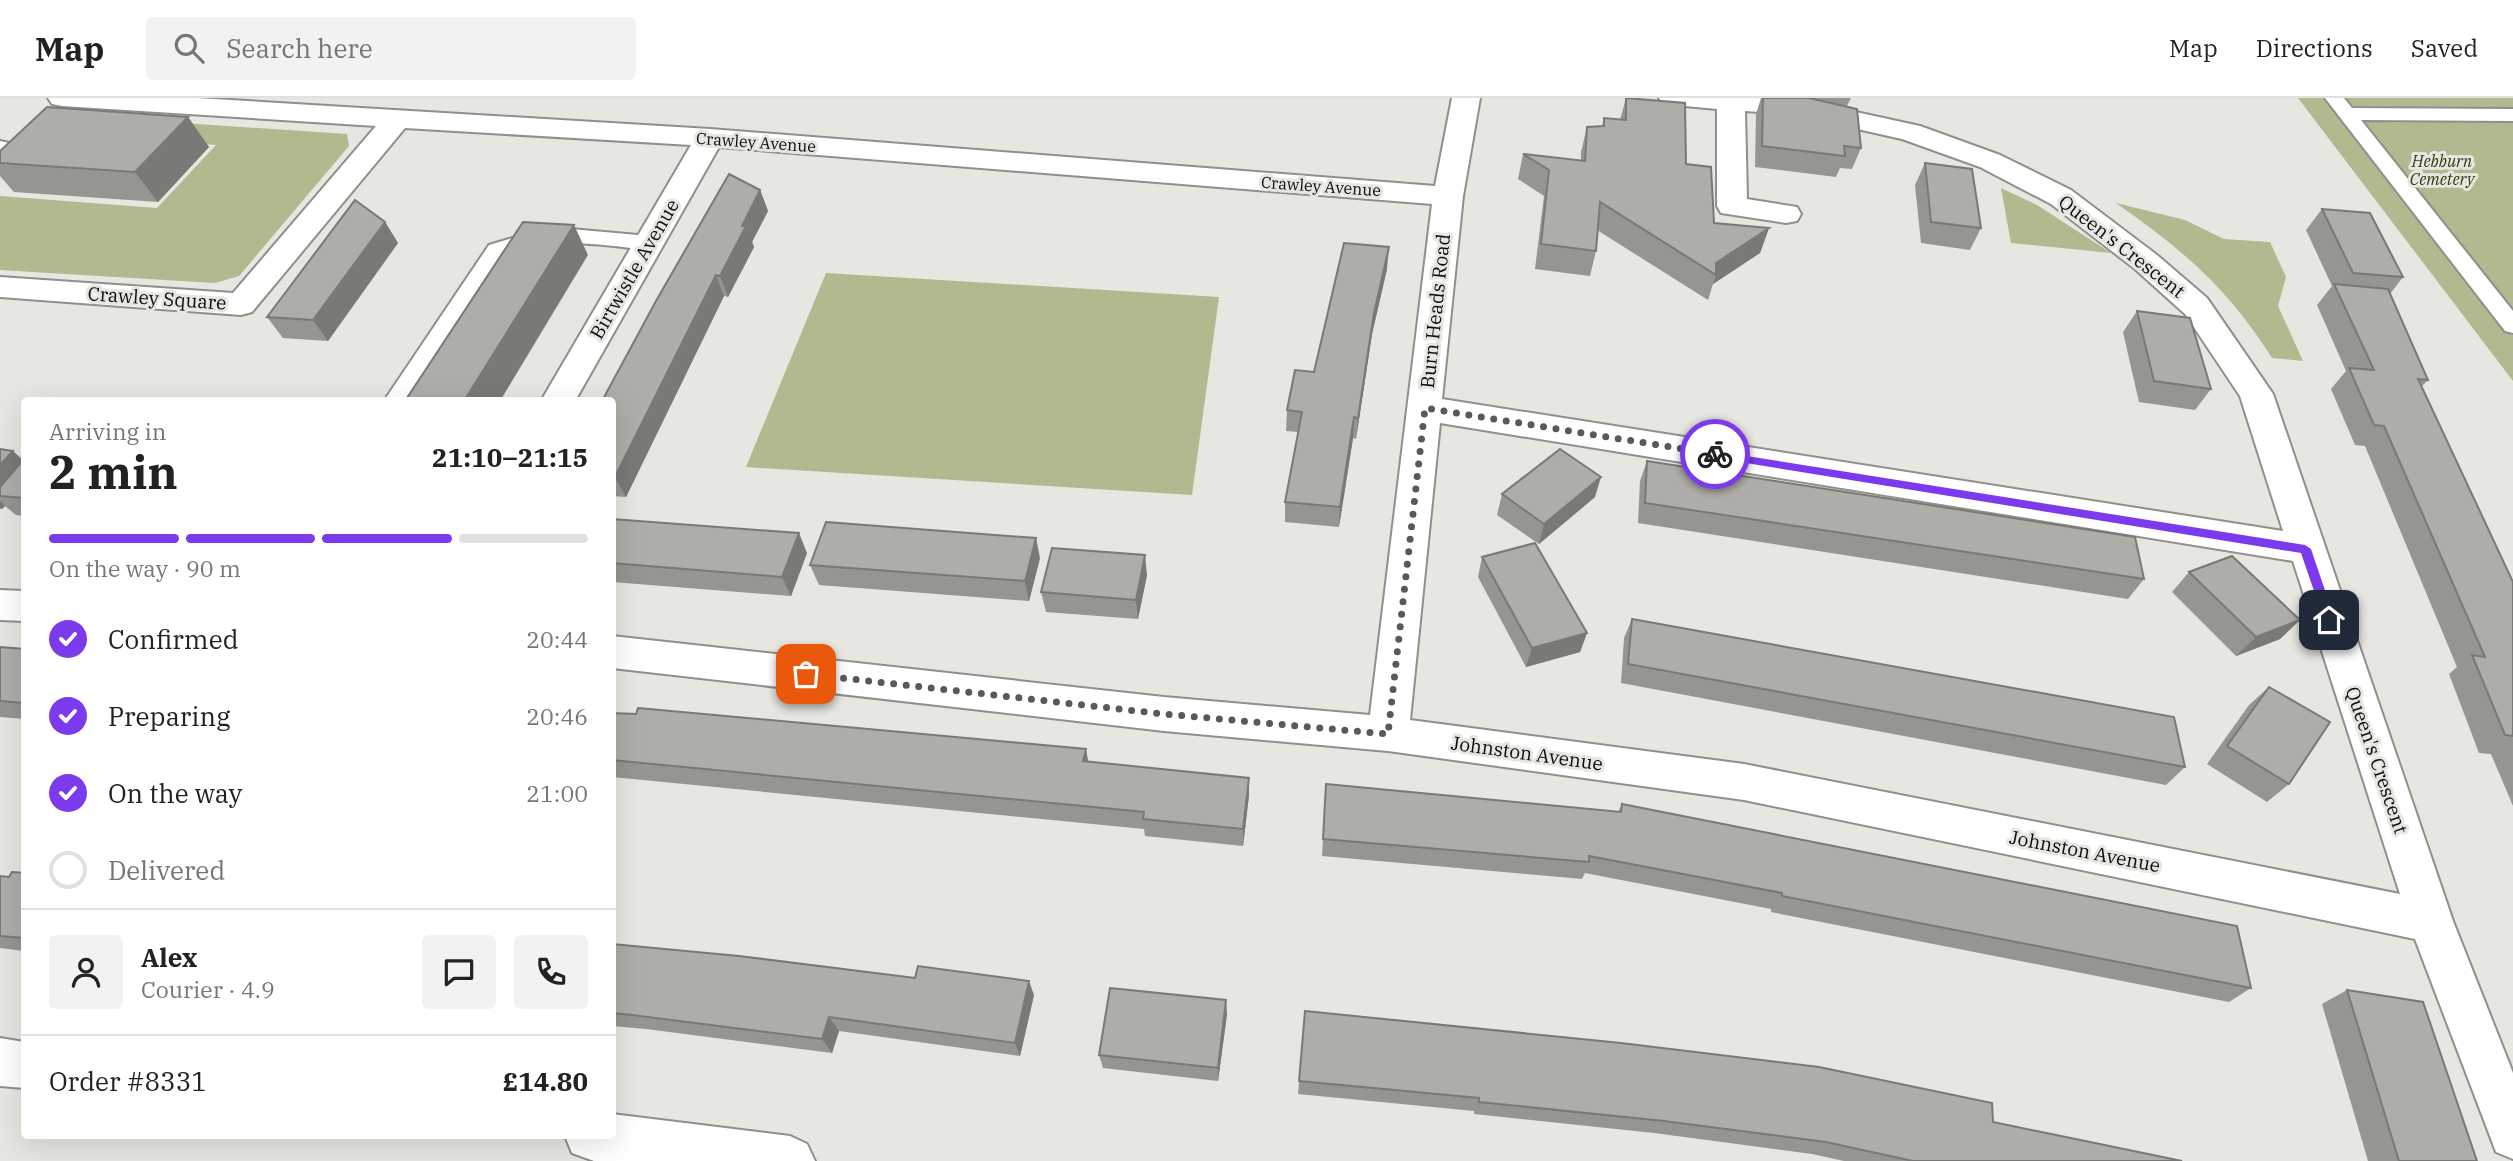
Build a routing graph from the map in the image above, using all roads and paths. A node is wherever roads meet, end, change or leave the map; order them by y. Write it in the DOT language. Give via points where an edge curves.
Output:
graph roads {
  1 [pos="62,98"];
  2 [pos="1466,98"];
  3 [pos="1673,98"];
  4 [pos="1731,102"];
  5 [pos="212,103"];
  6 [pos="2341,106"];
  7 [pos="2513,115"];
  8 [pos="396,120"];
  9 [pos="710,138"];
  10 [pos="1448,196"];
  11 [pos="1786,214"];
  12 [pos="649,243"];
  13 [pos="0,287"];
  14 [pos="2513,326"];
  15 [pos="398,397"];
  16 [pos="560,397"];
  17 [pos="1425,408"];
  18 [pos="2305,549"];
  19 [pos="0,605"];
  20 [pos="21,606"];
  21 [pos="616,652"];
  22 [pos="1388,734"];
  23 [pos="2431,921"];
  24 [pos="0,1062"];
  25 [pos="21,1065"];
  26 [pos="2513,1135"];
  27 [pos="614,1139"];
  28 [pos="790,1161"];
  1 -- 5 [label="street, Crawley Avenue"];
  2 -- 10 [label="street, Burn Heads Road"];
  3 -- 4 [label="street, Queen's Crescent"];
  4 -- 11 [label="street" via="1732,206"];
  4 -- 18 [label="street, Queen's Crescent" via="1790,106 1910,132 1990,161 2061,197 2146,262 2196,306 2256,394"];
  5 -- 8 [label="street, Crawley Avenue"];
  6 -- 7 [label="lane"];
  6 -- 14 [label="lane"];
  8 -- 9 [label="street, Crawley Avenue"];
  8 -- 13 [label="street, Crawley Square" via="241,304"];
  9 -- 10 [label="street, Crawley Avenue"];
  9 -- 12 [label="street, Birtwistle Avenue"];
  10 -- 17 [label="street, Burn Heads Road"];
  12 -- 15 [label="lane" via="538,235 496,250"];
  12 -- 16 [label="street, Birtwistle Avenue"];
  17 -- 18 [label="street"];
  17 -- 22 [label="street, Burn Heads Road"];
  18 -- 23 [label="street, Queen's Crescent"];
  19 -- 20 [label="street"];
  21 -- 22 [label="street, Johnston Avenue" via="1164,714"];
  22 -- 23 [label="street, Johnston Avenue" via="1744,782"];
  23 -- 26 [label="street, Queen's Crescent"];
  24 -- 25 [label="street"];
  27 -- 28 [label="street"];
}
